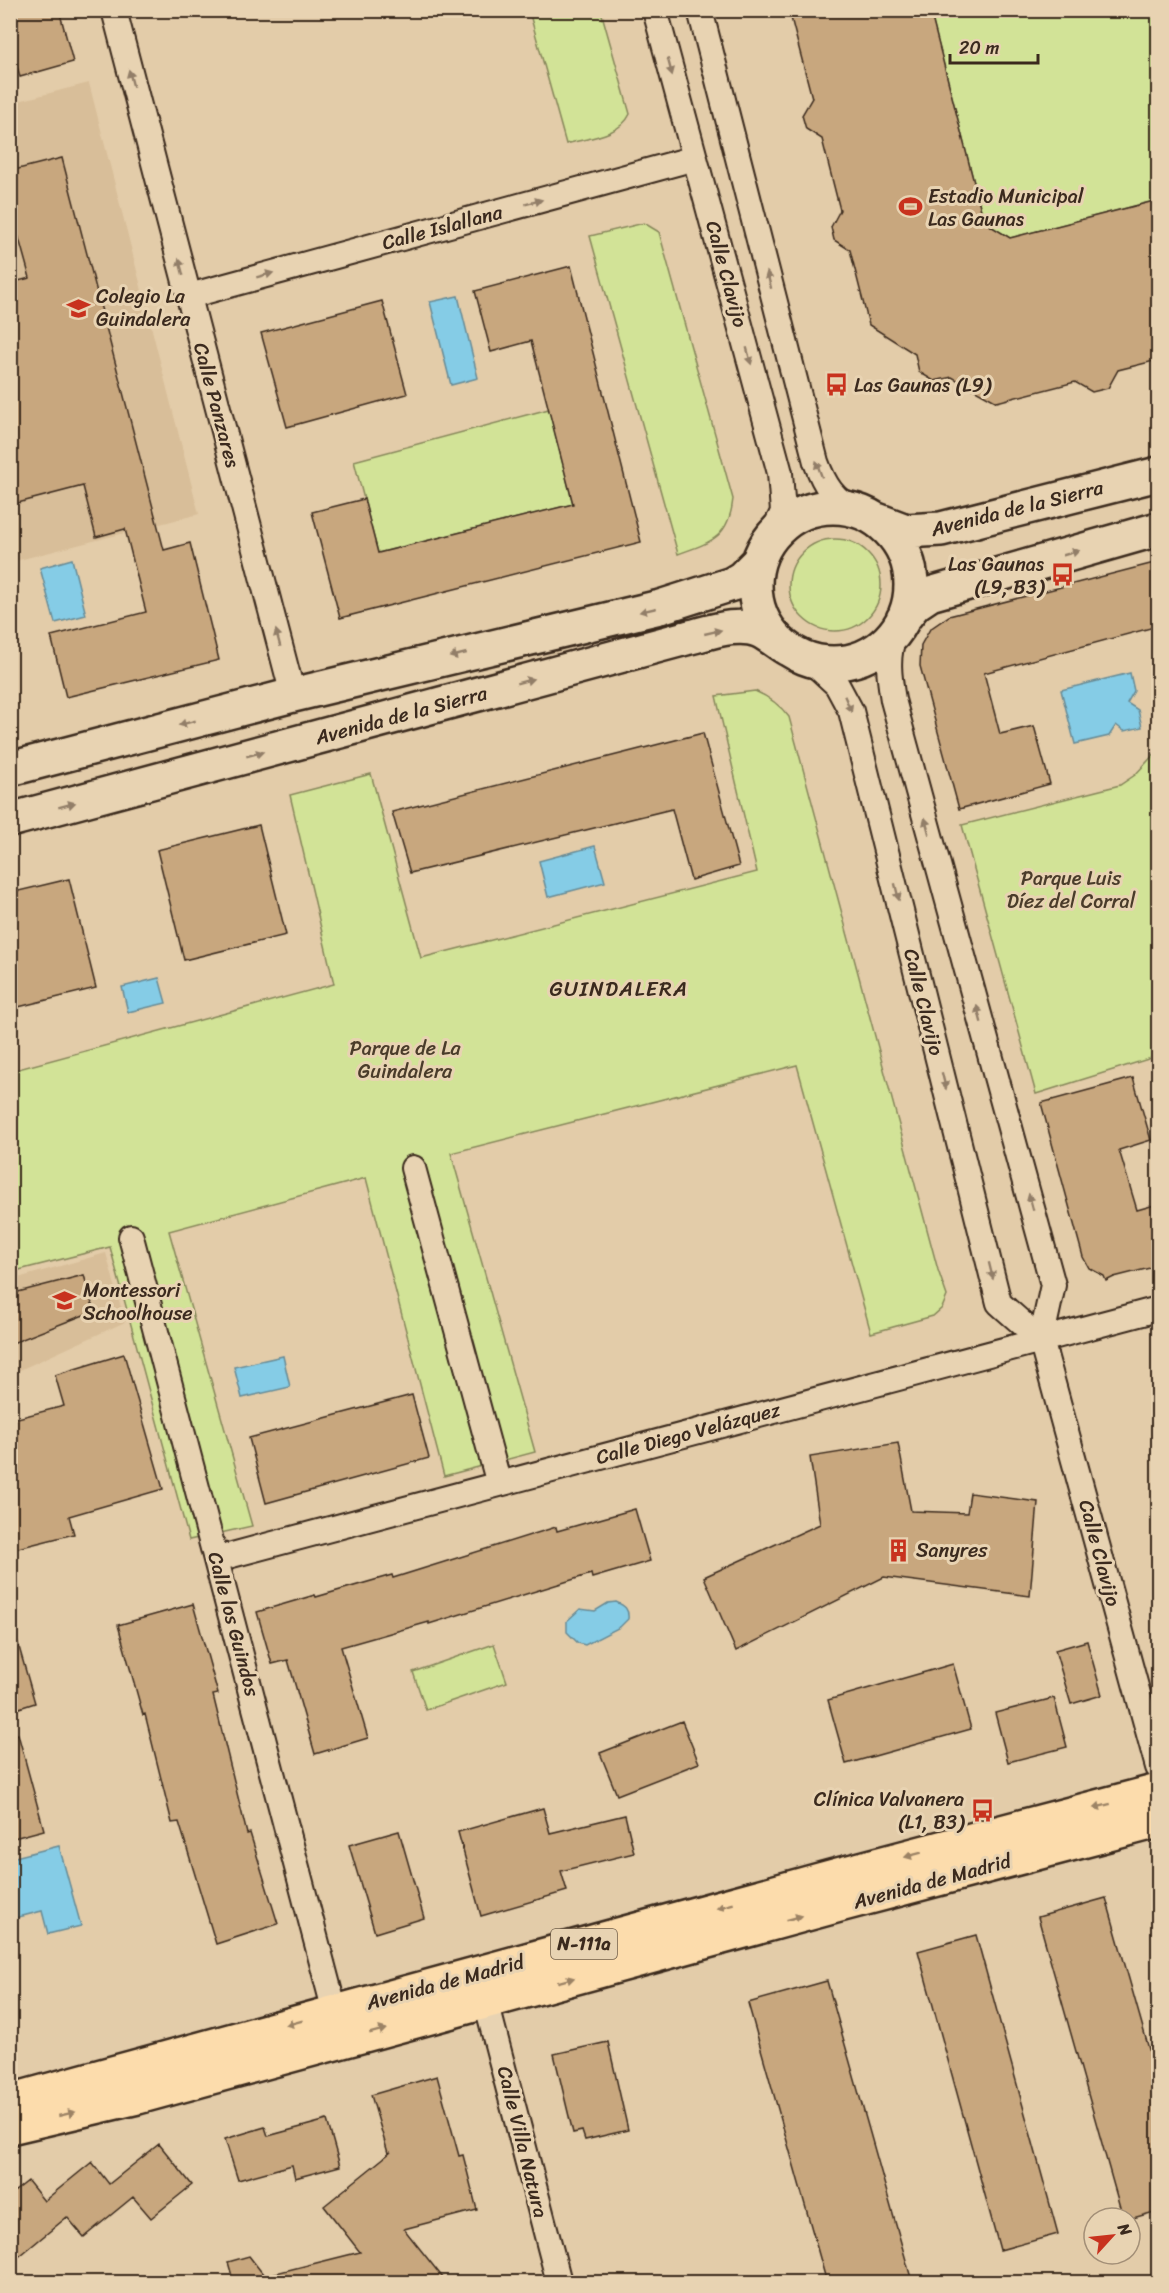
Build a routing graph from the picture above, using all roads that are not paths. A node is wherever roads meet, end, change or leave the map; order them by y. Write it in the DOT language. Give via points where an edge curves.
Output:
graph roads {
  1 [pos="114,10"];
  2 [pos="655,10"];
  3 [pos="700,10"];
  4 [pos="695,158"];
  5 [pos="189,296"];
  6 [pos="1158,474"];
  7 [pos="867,515"];
  8 [pos="1158,529"];
  9 [pos="764,550"];
  10 [pos="899,626"];
  11 [pos="799,655"];
  12 [pos="293,694"];
  13 [pos="10,769"];
  14 [pos="10,820"];
  15 [pos="413,1168"];
  16 [pos="132,1237"];
  17 [pos="1158,1309"];
  18 [pos="1041,1340"];
  19 [pos="499,1484"];
  20 [pos="217,1558"];
  21 [pos="1158,1767"];
  22 [pos="1158,1791"];
  23 [pos="1158,1821"];
  24 [pos="486,2002"];
  25 [pos="335,2012"];
  26 [pos="10,2101"];
  27 [pos="10,2127"];
  28 [pos="559,2283"];
  5 -- 1 [label="street, Calle Panzares, one-way"];
  2 -- 4 [label="street, Calle Clavijo, one-way"];
  7 -- 3 [label="street, Calle Clavijo, one-way" via="837,499 816,462"];
  5 -- 4 [label="street, Calle Islallana, one-way"];
  4 -- 9 [label="street, Calle Clavijo, one-way" via="780,473 783,512"];
  12 -- 5 [label="street, Calle Panzares, one-way"];
  6 -- 7 [label="main road, Avenida de la Sierra" via="941,529 906,531"];
  7 -- 9 [label="main road" via="833,506 810,510 789,520"];
  7 -- 10 [label="main road" via="893,535 905,554 910,598"];
  10 -- 8 [label="main road, one-way" via="915,604 930,594"];
  9 -- 11 [label="main road" via="754,587 759,611 770,633"];
  9 -- 12 [label="main road, one-way" via="742,578 732,584 660,607"];
  10 -- 11 [label="main road" via="878,649 857,660 833,664"];
  18 -- 10 [label="street, Calle Clavijo, one-way" via="1053,1285 893,700 889,647"];
  14 -- 11 [label="main road, Avenida de la Sierra, one-way" via="724,629 760,631"];
  11 -- 18 [label="street, Calle Clavijo, one-way" via="837,684 851,711 999,1303"];
  12 -- 13 [label="main road, one-way"];
  15 -- 19 [label="street"];
  16 -- 20 [label="street, Calle los Guindos"];
  17 -- 18 [label="street, Calle Diego Velázquez"];
  18 -- 19 [label="street, Calle Diego Velázquez"];
  18 -- 21 [label="street, Calle Clavijo"];
  19 -- 20 [label="street, Calle Diego Velázquez"];
  20 -- 25 [label="street, Calle los Guindos"];
  22 -- 25 [label="main road, Avenida de Madrid / N-111a, one-way"];
  24 -- 23 [label="main road, Avenida de Madrid / N-111a, one-way"];
  27 -- 24 [label="main road, Avenida de Madrid / N-111a, one-way" via="138,2097"];
  24 -- 28 [label="street, Calle Villa Natura"];
  25 -- 26 [label="main road, Avenida de Madrid / N-111a, one-way"];
}
